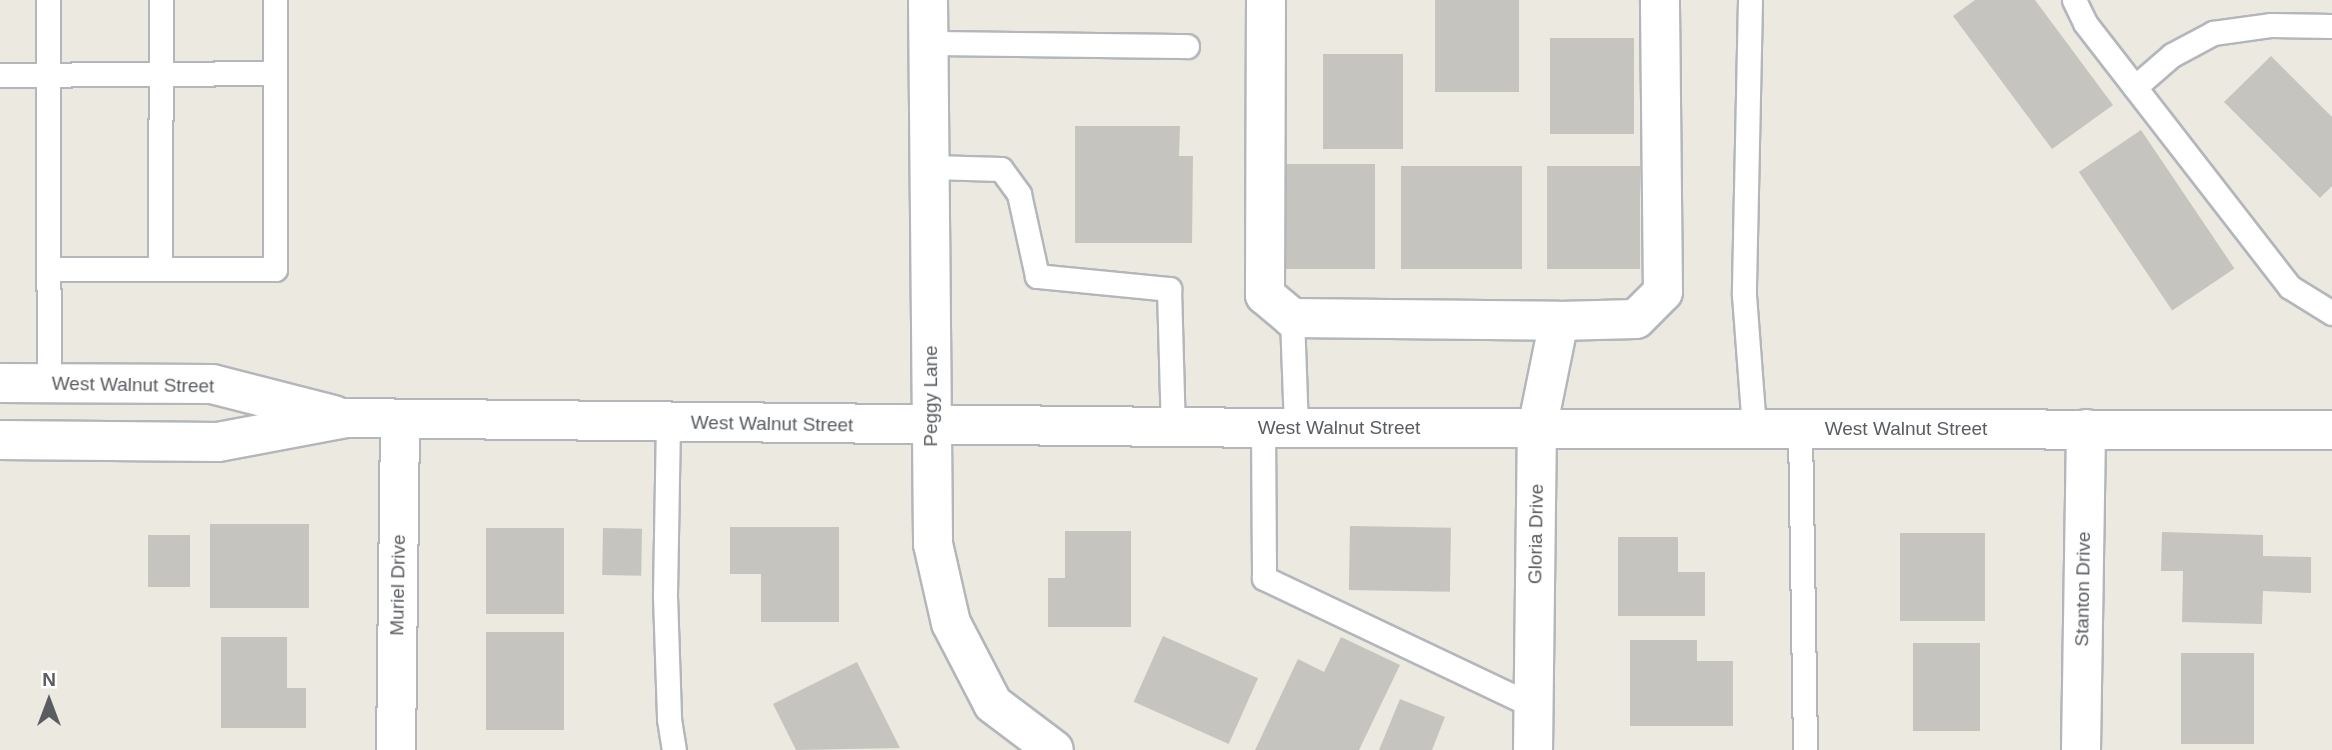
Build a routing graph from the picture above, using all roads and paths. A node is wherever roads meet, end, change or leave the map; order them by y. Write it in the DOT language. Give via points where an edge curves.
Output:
graph roads {
  1 [pos="48,0"];
  2 [pos="161,0"];
  3 [pos="275,0"];
  4 [pos="928,0"];
  5 [pos="1266,0"];
  6 [pos="1660,0"];
  7 [pos="1750,0"];
  8 [pos="2074,0"];
  9 [pos="2332,26"];
  10 [pos="927,43"];
  11 [pos="1187,46"];
  12 [pos="275,73"];
  13 [pos="161,74"];
  14 [pos="0,75"];
  15 [pos="48,75"];
  16 [pos="2135,87"];
  17 [pos="932,167"];
  18 [pos="49,269"];
  19 [pos="160,269"];
  20 [pos="2332,313"];
  21 [pos="1293,318"];
  22 [pos="1559,321"];
  23 [pos="0,383"];
  24 [pos="49,383"];
  25 [pos="346,418"];
  26 [pos="400,419"];
  27 [pos="668,422"];
  28 [pos="930,426"];
  29 [pos="1173,428"];
  30 [pos="1280,428"];
  31 [pos="1537,429"];
  32 [pos="1754,429"];
  33 [pos="1800,429"];
  34 [pos="2086,429"];
  35 [pos="2332,430"];
  36 [pos="0,440"];
  37 [pos="1533,706"];
  38 [pos="396,750"];
  39 [pos="674,750"];
  40 [pos="1054,750"];
  41 [pos="1533,750"];
  42 [pos="1805,750"];
  43 [pos="2081,750"];
  1 -- 15 [label="lane"];
  2 -- 13 [label="lane"];
  3 -- 12 [label="lane"];
  4 -- 10 [label="street, Peggy Lane"];
  5 -- 21 [label="street" via="1265,295"];
  6 -- 22 [label="street" via="1663,292 1636,319"];
  7 -- 32 [label="lane" via="1744,295"];
  8 -- 16 [label="lane" via="2085,23"];
  9 -- 16 [label="lane" via="2271,25 2213,33 2172,55"];
  10 -- 11 [label="lane"];
  10 -- 17 [label="street, Peggy Lane"];
  12 -- 13 [label="lane"];
  12 -- 19 [label="lane" via="275,269"];
  13 -- 15 [label="lane"];
  13 -- 19 [label="lane"];
  14 -- 15 [label="lane"];
  15 -- 18 [label="lane"];
  16 -- 20 [label="lane" via="2290,287"];
  17 -- 28 [label="street, Peggy Lane"];
  17 -- 29 [label="lane" via="1001,169 1019,194 1037,276 1169,289"];
  18 -- 19 [label="lane"];
  18 -- 24 [label="lane"];
  21 -- 22 [label="street"];
  21 -- 30 [label="lane"];
  22 -- 31 [label="street, Gloria Drive"];
  23 -- 24 [label="street, West Walnut Street"];
  24 -- 25 [label="street, West Walnut Street" via="212,384"];
  25 -- 26 [label="street, West Walnut Street"];
  25 -- 36 [label="street, West Walnut Street" via="218,442"];
  26 -- 27 [label="street, West Walnut Street"];
  26 -- 38 [label="street, Muriel Drive"];
  27 -- 28 [label="street, West Walnut Street"];
  27 -- 39 [label="lane" via="665,596"];
  28 -- 29 [label="street, West Walnut Street"];
  28 -- 40 [label="street, Peggy Lane" via="933,544 951,623 993,704"];
  29 -- 30 [label="street, West Walnut Street"];
  30 -- 31 [label="street, West Walnut Street"];
  30 -- 37 [label="lane" via="1264,578"];
  31 -- 32 [label="street, West Walnut Street"];
  31 -- 37 [label="street, Gloria Drive"];
  32 -- 33 [label="street, West Walnut Street"];
  33 -- 34 [label="street, West Walnut Street"];
  33 -- 42 [label="lane"];
  34 -- 35 [label="street, West Walnut Street"];
  34 -- 43 [label="street, Stanton Drive"];
  37 -- 41 [label="street, Gloria Drive"];
}
